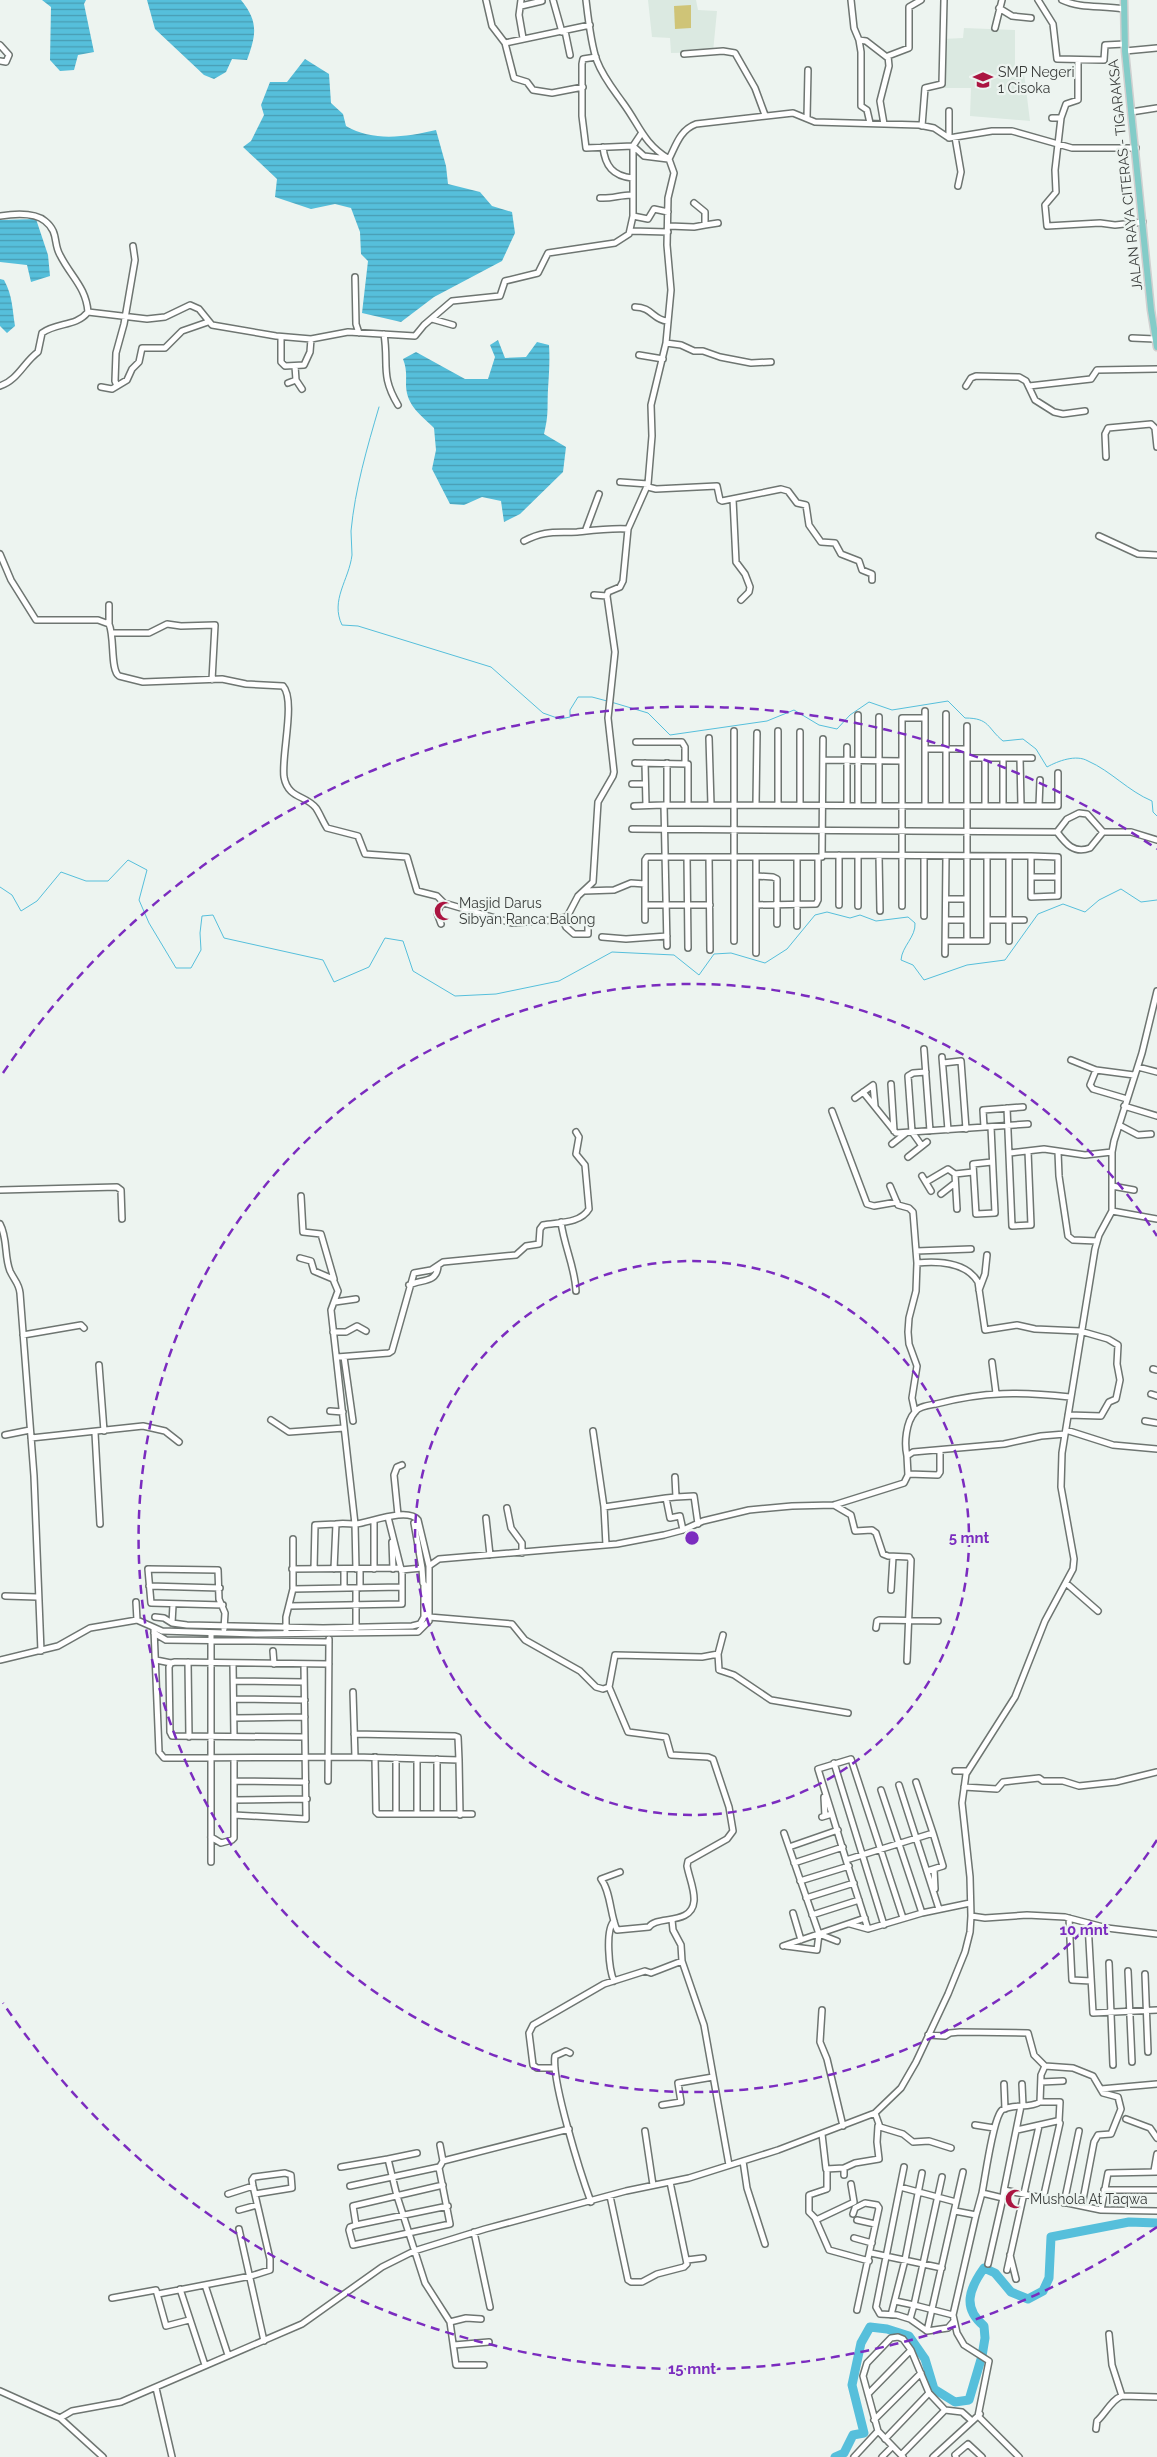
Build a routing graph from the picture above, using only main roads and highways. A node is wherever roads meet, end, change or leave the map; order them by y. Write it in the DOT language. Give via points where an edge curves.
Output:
graph roads {
  1 [pos="1124,0"];
  2 [pos="1157,346"];
  1 -- 2 [label="main road, JALAN RAYA CITERAS - TIGARAKSA" via="1125,48"];
}
